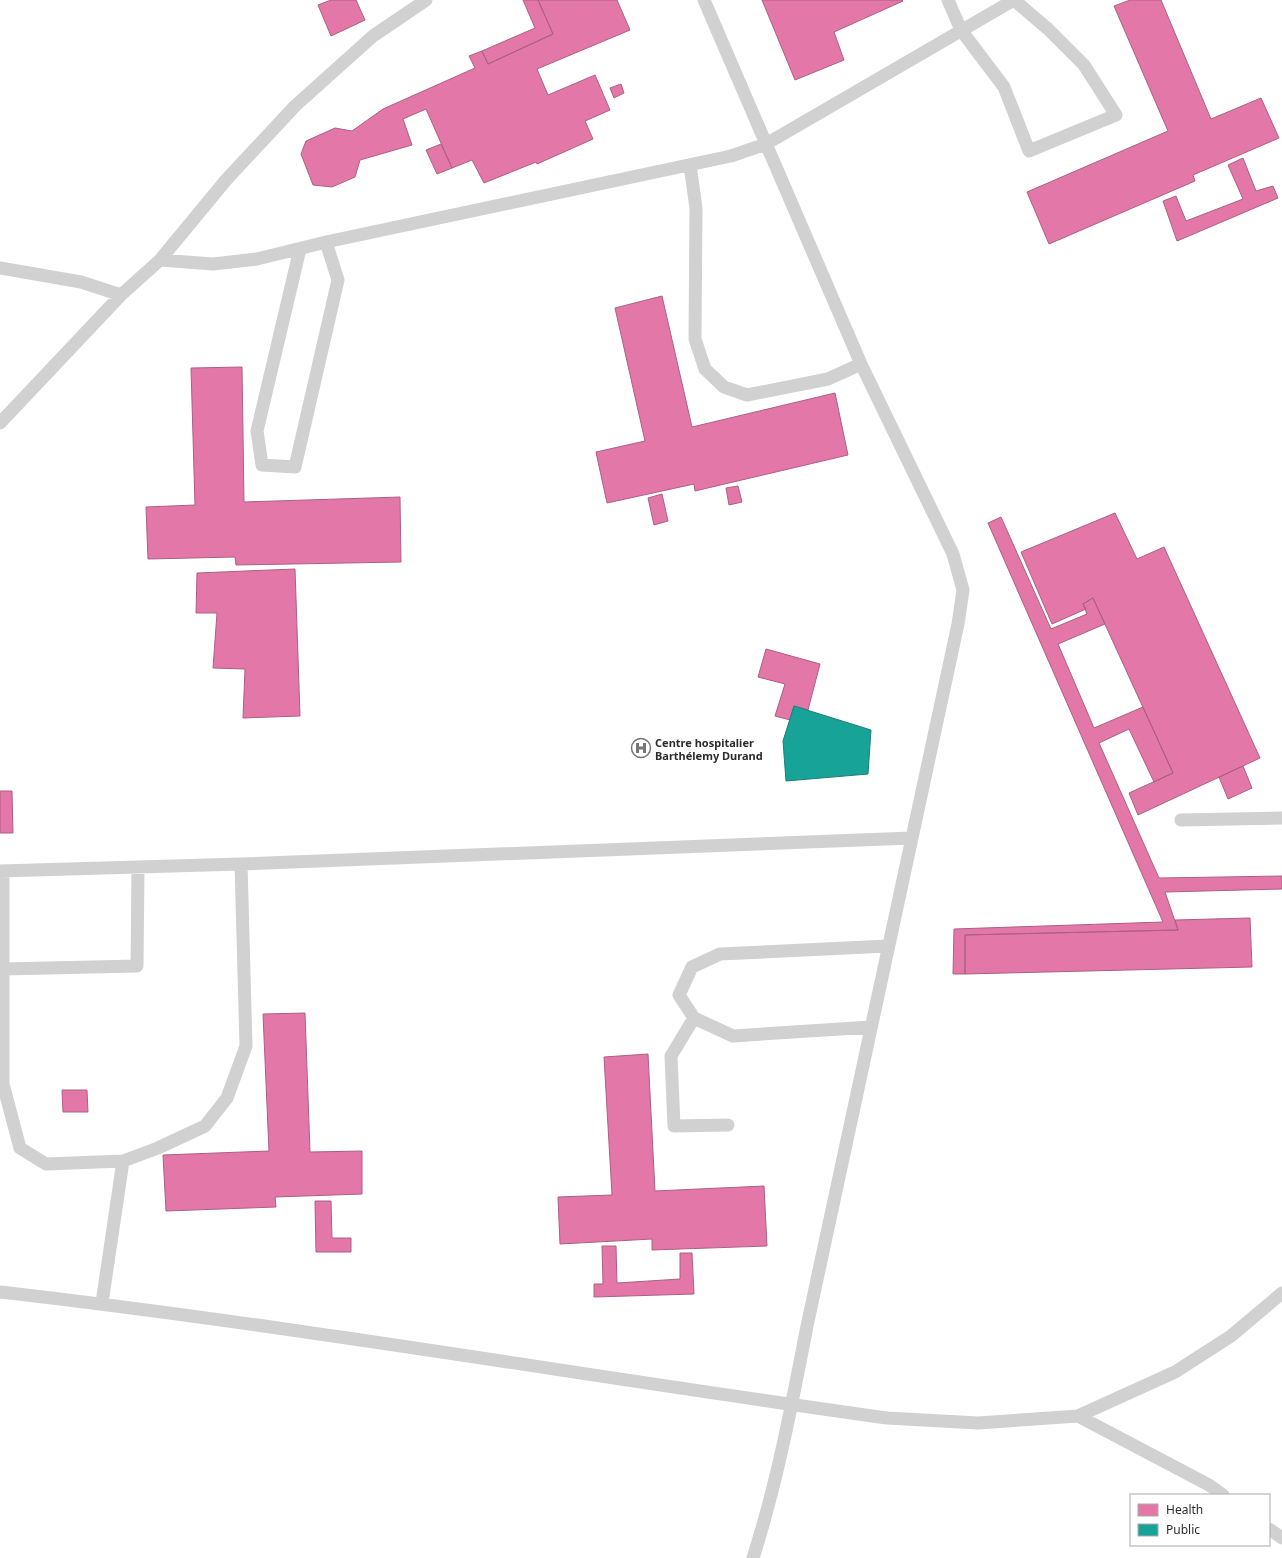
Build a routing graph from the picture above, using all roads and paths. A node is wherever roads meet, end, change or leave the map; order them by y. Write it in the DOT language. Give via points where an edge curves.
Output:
graph roads {
  1 [pos="426,0"];
  2 [pos="704,0"];
  3 [pos="948,0"];
  4 [pos="1014,0"];
  5 [pos="961,30"];
  6 [pos="766,144"];
  7 [pos="690,165"];
  8 [pos="326,242"];
  9 [pos="300,249"];
  10 [pos="160,260"];
  11 [pos="0,268"];
  12 [pos="121,295"];
  13 [pos="861,364"];
  14 [pos="0,423"];
  15 [pos="1282,818"];
  16 [pos="1181,820"];
  17 [pos="912,838"];
  18 [pos="241,864"];
  19 [pos="138,867"];
  20 [pos="2,871"];
  21 [pos="888,946"];
  22 [pos="3,969"];
  23 [pos="694,1018"];
  24 [pos="871,1027"];
  25 [pos="728,1125"];
  26 [pos="123,1161"];
  27 [pos="0,1292"];
  28 [pos="1282,1293"];
  29 [pos="102,1304"];
  30 [pos="792,1405"];
  31 [pos="1078,1416"];
  32 [pos="1221,1494"];
  33 [pos="1270,1530"];
  34 [pos="1282,1538"];
  35 [pos="753,1558"];
  1 -- 10 [label="lane" via="372,36 295,106 226,180"];
  2 -- 6 [label="lane"];
  3 -- 5 [label="lane"];
  4 -- 5 [label="lane"];
  4 -- 5 [label="lane" via="1084,65 1116,115 1029,151 1004,87"];
  5 -- 6 [label="lane"];
  6 -- 7 [label="lane" via="731,156"];
  6 -- 13 [label="lane"];
  7 -- 8 [label="lane"];
  7 -- 13 [label="lane" via="696,208 695,339 704,369 724,386 748,395 828,379"];
  8 -- 9 [label="lane"];
  8 -- 9 [label="lane" via="338,280 295,467 262,465 257,431"];
  9 -- 10 [label="lane" via="257,259 213,264"];
  10 -- 12 [label="lane"];
  11 -- 12 [label="lane" via="81,282"];
  12 -- 14 [label="lane"];
  13 -- 17 [label="lane" via="953,554 963,590"];
  15 -- 16 [label="lane"];
  17 -- 18 [label="lane"];
  17 -- 21 [label="lane"];
  18 -- 19 [label="lane"];
  18 -- 26 [label="lane" via="246,1046 227,1098 206,1126"];
  19 -- 20 [label="lane"];
  19 -- 22 [label="lane" via="137,966"];
  20 -- 22 [label="lane"];
  21 -- 23 [label="lane" via="720,954 692,967 679,995"];
  21 -- 24 [label="lane"];
  22 -- 26 [label="lane" via="3,1084 20,1148 46,1164"];
  23 -- 24 [label="lane" via="733,1036"];
  23 -- 25 [label="lane" via="671,1056 674,1126"];
  24 -- 30 [label="lane"];
  26 -- 29 [label="lane"];
  27 -- 29 [label="lane"];
  28 -- 31 [label="lane" via="1231,1336 1175,1372"];
  29 -- 30 [label="lane" via="247,1323"];
  30 -- 31 [label="lane" via="887,1418 978,1423"];
  30 -- 35 [label="lane"];
  31 -- 32 [label="lane"];
  33 -- 34 [label="lane"];
}
